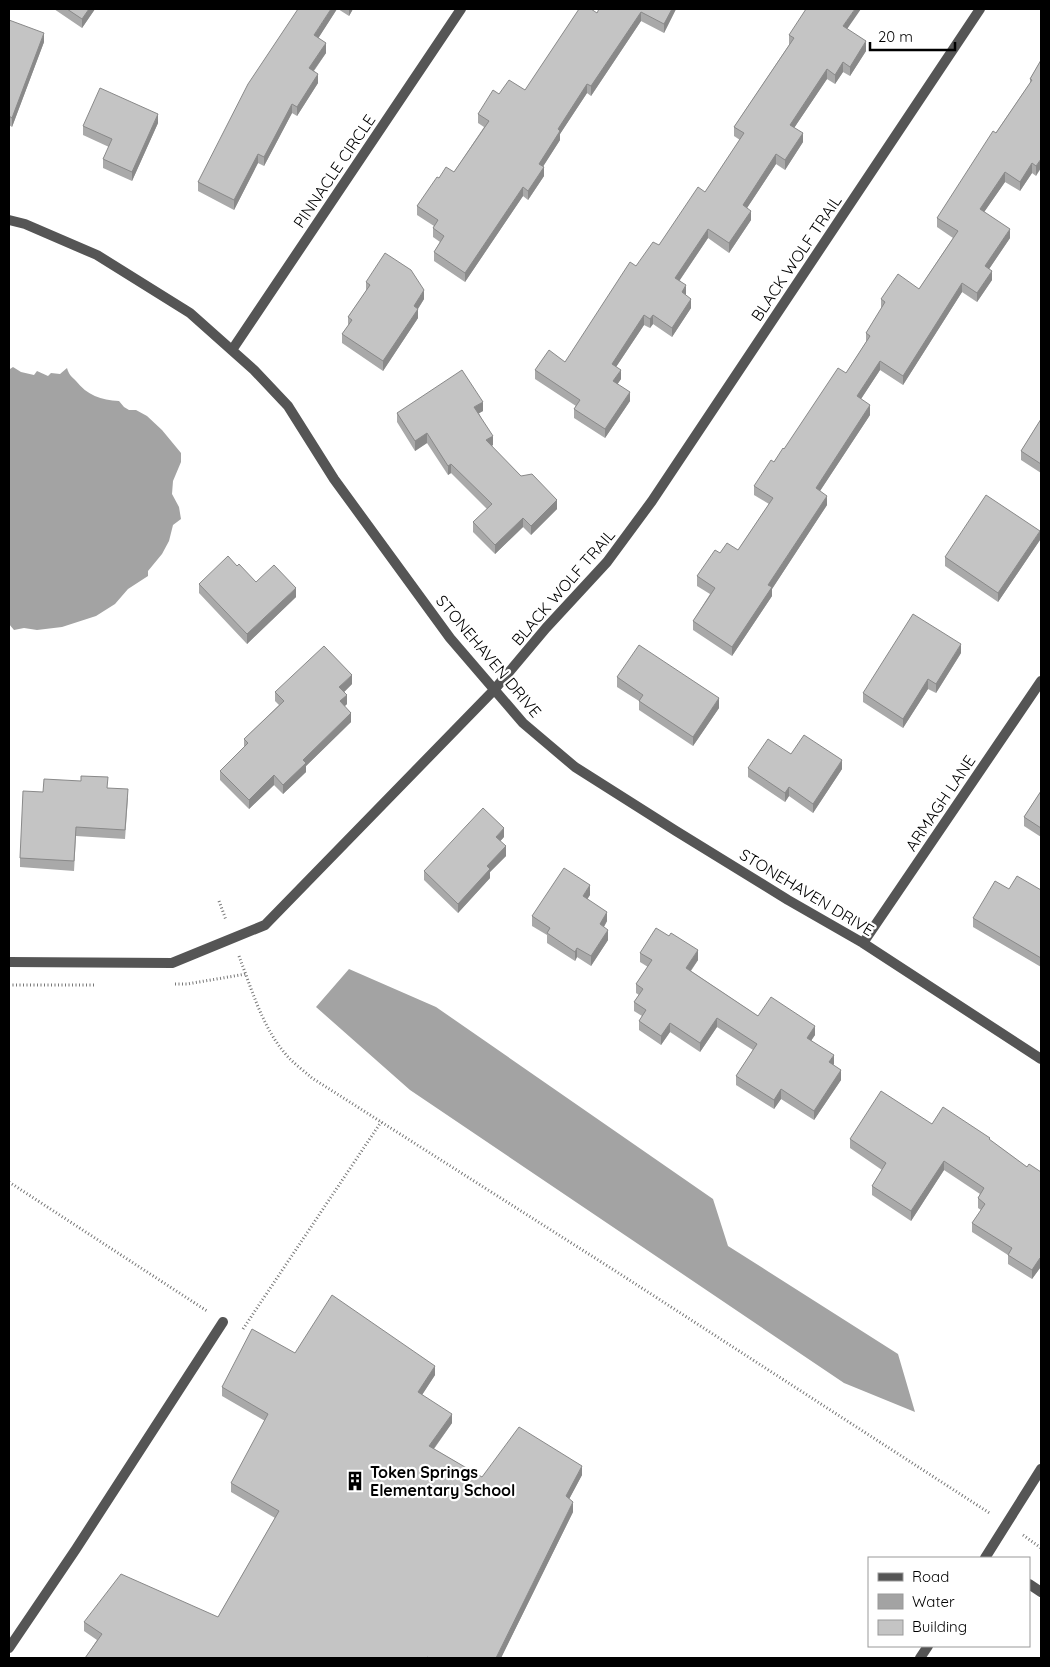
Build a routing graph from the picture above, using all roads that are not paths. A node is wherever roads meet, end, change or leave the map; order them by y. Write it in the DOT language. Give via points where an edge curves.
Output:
graph roads {
  1 [pos="461,9"];
  2 [pos="980,9"];
  3 [pos="9,220"];
  4 [pos="232,350"];
  5 [pos="1041,681"];
  6 [pos="494,690"];
  7 [pos="863,943"];
  8 [pos="9,962"];
  9 [pos="1041,1059"];
  10 [pos="223,1322"];
  11 [pos="1041,1470"];
  12 [pos="988,1557"];
  13 [pos="1030,1585"];
  14 [pos="1041,1592"];
  15 [pos="927,1647"];
  16 [pos="9,1648"];
  17 [pos="920,1658"];
  1 -- 4 [label="street, PINNACLE CIRCLE"];
  2 -- 6 [label="street, BLACK WOLF TRAIL" via="652,501 607,562"];
  3 -- 4 [label="street, STONEHAVEN DRIVE" via="97,255 190,313"];
  4 -- 6 [label="street, STONEHAVEN DRIVE" via="288,406 337,484 450,638"];
  5 -- 7 [label="street, ARMAGH LANE"];
  6 -- 7 [label="street, STONEHAVEN DRIVE" via="523,723 575,767"];
  6 -- 8 [label="street, BLACK WOLF TRAIL" via="265,925 172,963"];
  7 -- 9 [label="street, STONEHAVEN DRIVE"];
  10 -- 16 [label="street"];
  11 -- 12 [label="street"];
  13 -- 14 [label="street"];
  15 -- 17 [label="street"];
}
